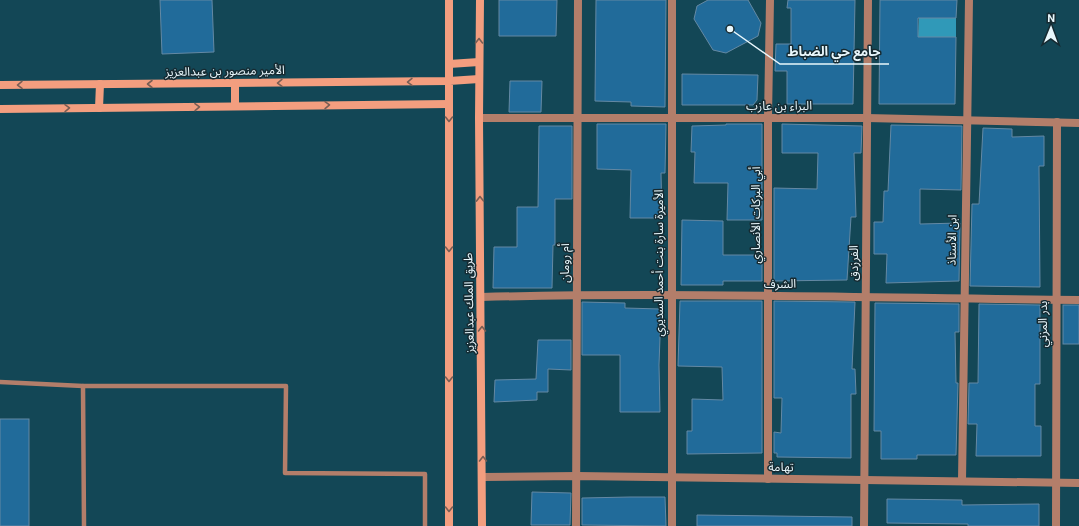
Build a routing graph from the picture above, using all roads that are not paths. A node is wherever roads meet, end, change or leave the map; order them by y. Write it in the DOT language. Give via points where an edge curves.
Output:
graph roads {
  1 [pos="449,0"];
  2 [pos="480,0"];
  3 [pos="578,0"];
  4 [pos="672,0"];
  5 [pos="770,0"];
  6 [pos="868,0"];
  7 [pos="969,0"];
  8 [pos="479,62"];
  9 [pos="449,64"];
  10 [pos="479,79"];
  11 [pos="449,81"];
  12 [pos="234,83"];
  13 [pos="100,84"];
  14 [pos="0,85"];
  15 [pos="449,104"];
  16 [pos="235,106"];
  17 [pos="99,108"];
  18 [pos="0,109"];
  19 [pos="578,117"];
  20 [pos="672,117"];
  21 [pos="479,118"];
  22 [pos="768,118"];
  23 [pos="867,118"];
  24 [pos="966,121"];
  25 [pos="1057,122"];
  26 [pos="1079,123"];
  27 [pos="577,295"];
  28 [pos="671,296"];
  29 [pos="768,296"];
  30 [pos="866,296"];
  31 [pos="481,297"];
  32 [pos="964,298"];
  33 [pos="1055,300"];
  34 [pos="1079,300"];
  35 [pos="0,382"];
  36 [pos="83,386"];
  37 [pos="576,476"];
  38 [pos="483,477"];
  39 [pos="671,477"];
  40 [pos="768,479"];
  41 [pos="865,480"];
  42 [pos="962,481"];
  43 [pos="1056,483"];
  44 [pos="1079,483"];
  45 [pos="84,526"];
  46 [pos="425,526"];
  47 [pos="449,526"];
  48 [pos="482,526"];
  49 [pos="576,526"];
  50 [pos="672,526"];
  51 [pos="864,526"];
  52 [pos="1056,526"];
  1 -- 9 [label="main road, طريق الملك عبدالعزيز"];
  8 -- 2 [label="main road, طريق الملك عبدالعزيز, one-way"];
  3 -- 19 [label="street, أم رومان"];
  4 -- 20 [label="street, الأميرة سارة بنت أحمد السديري"];
  5 -- 22 [label="street, أبي البركات الأنصاري"];
  6 -- 23 [label="street, الفرزدق"];
  7 -- 24 [label="street, ابن الأستاذ"];
  8 -- 9 [label="main road"];
  8 -- 10 [label="main road, طريق الملك عبدالعزيز"];
  9 -- 11 [label="main road, طريق الملك عبدالعزيز"];
  10 -- 11 [label="main road"];
  10 -- 21 [label="main road, طريق الملك عبدالعزيز"];
  11 -- 12 [label="main road, الأمير منصور بن عبدالعزيز, one-way"];
  11 -- 15 [label="main road, طريق الملك عبدالعزيز"];
  12 -- 13 [label="main road, الأمير منصور بن عبدالعزيز, one-way"];
  12 -- 16 [label="main road"];
  13 -- 14 [label="main road, الأمير منصور بن عبدالعزيز, one-way"];
  13 -- 17 [label="main road"];
  16 -- 15 [label="main road, one-way"];
  15 -- 47 [label="main road, طريق الملك عبدالعزيز, one-way"];
  17 -- 16 [label="main road, one-way"];
  18 -- 17 [label="main road, one-way"];
  19 -- 20 [label="street, البراء بن عازب"];
  19 -- 21 [label="street, البراء بن عازب"];
  19 -- 27 [label="street, أم رومان"];
  20 -- 22 [label="street, البراء بن عازب"];
  20 -- 28 [label="street, الأميرة سارة بنت أحمد السديري"];
  31 -- 21 [label="main road, طريق الملك عبدالعزيز, one-way"];
  22 -- 23 [label="street, البراء بن عازب"];
  22 -- 29 [label="street, أبي البركات الأنصاري"];
  23 -- 24 [label="street, البراء بن عازب"];
  23 -- 30 [label="street, الفرزدق"];
  24 -- 25 [label="street, البراء بن عازب"];
  24 -- 32 [label="street, ابن الأستاذ"];
  25 -- 26 [label="street, البراء بن عازب"];
  25 -- 33 [label="street, بدر المزني"];
  27 -- 28 [label="street, الشرف"];
  27 -- 31 [label="street, الشرف"];
  27 -- 37 [label="street, أم رومان"];
  28 -- 29 [label="street, الشرف"];
  28 -- 39 [label="street, الأميرة سارة بنت أحمد السديري"];
  29 -- 30 [label="street, الشرف"];
  29 -- 40 [label="street, أبي البركات الأنصاري"];
  30 -- 32 [label="street, الشرف"];
  30 -- 41 [label="street, الفرزدق"];
  38 -- 31 [label="main road, طريق الملك عبدالعزيز, one-way"];
  32 -- 33 [label="street, الشرف"];
  32 -- 42 [label="street, ابن الأستاذ"];
  33 -- 34 [label="street, الشرف"];
  33 -- 43 [label="street, بدر المزني"];
  35 -- 36 [label="lane"];
  36 -- 45 [label="lane"];
  36 -- 46 [label="lane" via="286,386 285,473 425,474"];
  37 -- 38 [label="street, تهامة"];
  37 -- 39 [label="street, تهامة"];
  37 -- 49 [label="street, أم رومان"];
  38 -- 48 [label="main road, طريق الملك عبدالعزيز"];
  39 -- 40 [label="street, تهامة"];
  39 -- 50 [label="street, الأميرة سارة بنت أحمد السديري"];
  40 -- 41 [label="street, تهامة"];
  41 -- 42 [label="street, تهامة"];
  41 -- 51 [label="street, الفرزدق"];
  42 -- 43 [label="street, تهامة"];
  43 -- 44 [label="street, تهامة"];
  43 -- 52 [label="street, بدر المزني"];
}
